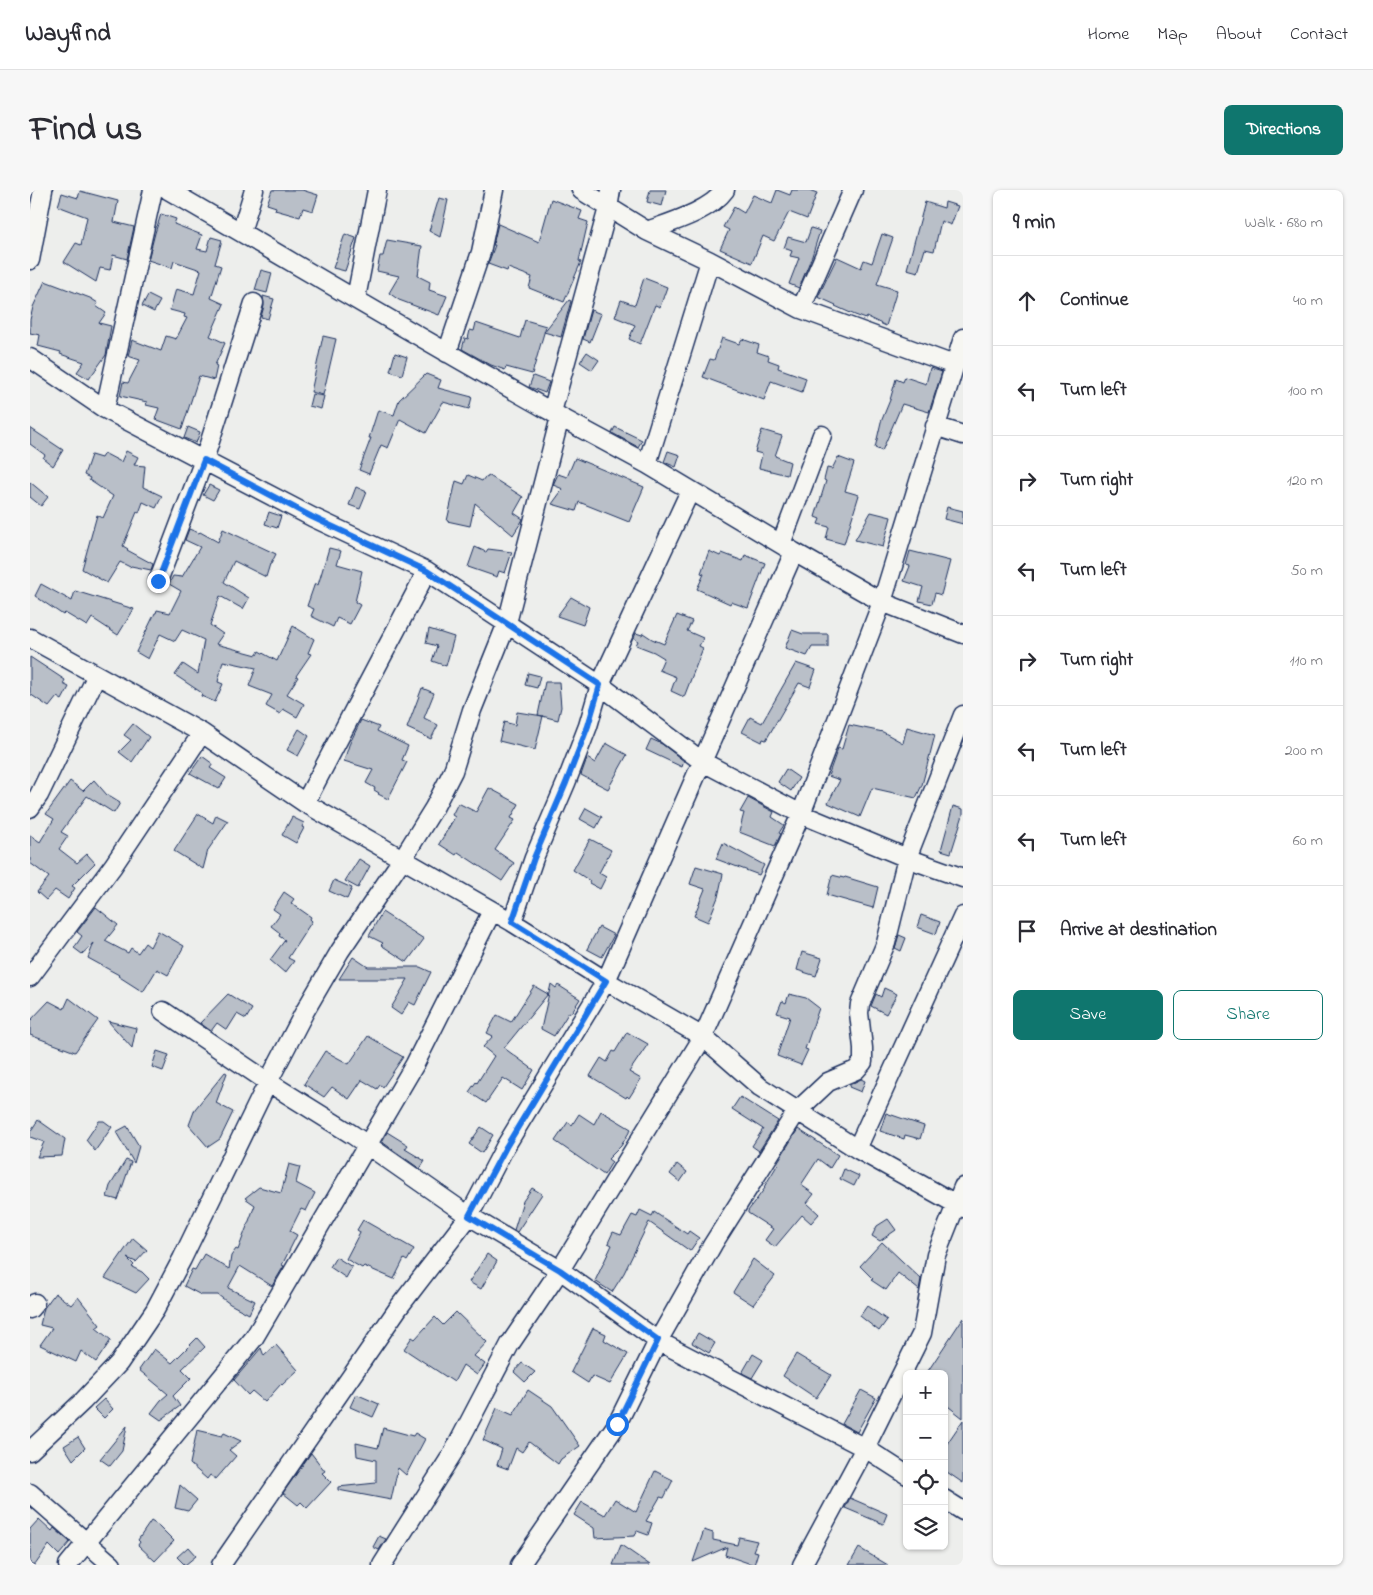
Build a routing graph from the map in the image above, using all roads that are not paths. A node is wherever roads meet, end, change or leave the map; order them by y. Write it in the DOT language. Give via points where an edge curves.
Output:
graph roads {
  1 [pos="43,190"];
  2 [pos="153,190"];
  3 [pos="168,190"];
  4 [pos="254,190"];
  5 [pos="377,190"];
  6 [pos="494,190"];
  7 [pos="581,190"];
  8 [pos="611,190"];
  9 [pos="725,190"];
  10 [pos="853,190"];
  11 [pos="608,208"];
  12 [pos="241,232"];
  13 [pos="647,232"];
  14 [pos="30,260"];
  15 [pos="710,261"];
  16 [pos="356,298"];
  17 [pos="254,303"];
  18 [pos="800,309"];
  19 [pos="963,338"];
  20 [pos="447,353"];
  21 [pos="30,358"];
  22 [pos="954,365"];
  23 [pos="105,409"];
  24 [pos="556,414"];
  25 [pos="936,426"];
  26 [pos="822,435"];
  27 [pos="963,435"];
  28 [pos="204,460"];
  29 [pos="647,464"];
  30 [pos="690,491"];
  31 [pos="787,548"];
  32 [pos="427,571"];
  33 [pos="158,581"];
  34 [pos="882,602"];
  35 [pos="507,623"];
  36 [pos="963,634"];
  37 [pos="30,638"];
  38 [pos="97,675"];
  39 [pos="600,685"];
  40 [pos="963,715"];
  41 [pos="202,733"];
  42 [pos="703,762"];
  43 [pos="33,797"];
  44 [pos="305,803"];
  45 [pos="801,814"];
  46 [pos="403,858"];
  47 [pos="907,858"];
  48 [pos="963,878"];
  49 [pos="492,911"];
  50 [pos="963,916"];
  51 [pos="512,922"];
  52 [pos="30,977"];
  53 [pos="606,981"];
  54 [pos="163,1011"];
  55 [pos="703,1037"];
  56 [pos="268,1082"];
  57 [pos="797,1111"];
  58 [pos="367,1145"];
  59 [pos="857,1150"];
  60 [pos="963,1187"];
  61 [pos="959,1206"];
  62 [pos="469,1216"];
  63 [pos="560,1270"];
  64 [pos="658,1340"];
  65 [pos="865,1448"];
  66 [pos="30,1451"];
  67 [pos="903,1472"];
  68 [pos="30,1492"];
  69 [pos="948,1501"];
  70 [pos="962,1509"];
  71 [pos="87,1543"];
  72 [pos="68,1565"];
  73 [pos="112,1565"];
  74 [pos="221,1565"];
  75 [pos="382,1565"];
  76 [pos="520,1565"];
  77 [pos="802,1565"];
  1 -- 14 [label="street"];
  2 -- 23 [label="street"];
  3 -- 12 [label="street"];
  4 -- 12 [label="street"];
  5 -- 16 [label="street"];
  6 -- 20 [label="street" via="481,252"];
  7 -- 11 [label="street"];
  8 -- 11 [label="street"];
  9 -- 13 [label="street" via="711,203"];
  10 -- 18 [label="street"];
  11 -- 13 [label="street"];
  11 -- 24 [label="street"];
  12 -- 16 [label="street"];
  13 -- 15 [label="street"];
  15 -- 18 [label="street"];
  15 -- 29 [label="street"];
  16 -- 20 [label="street"];
  17 -- 28 [label="street"];
  18 -- 22 [label="street"];
  19 -- 22 [label="street"];
  20 -- 24 [label="street"];
  21 -- 23 [label="street"];
  22 -- 25 [label="street"];
  23 -- 28 [label="street"];
  24 -- 29 [label="street"];
  24 -- 35 [label="street"];
  25 -- 27 [label="street"];
  25 -- 34 [label="street"];
  26 -- 31 [label="street"];
  28 -- 32 [label="street" via="312,517"];
  28 -- 33 [label="street"];
  29 -- 30 [label="street"];
  30 -- 31 [label="street"];
  30 -- 39 [label="street"];
  31 -- 34 [label="street"];
  31 -- 42 [label="street"];
  32 -- 35 [label="street"];
  32 -- 44 [label="street"];
  34 -- 36 [label="street"];
  34 -- 45 [label="street"];
  35 -- 39 [label="street"];
  35 -- 46 [label="street" via="472,710 453,770"];
  37 -- 38 [label="street"];
  38 -- 41 [label="street"];
  38 -- 43 [label="street"];
  39 -- 42 [label="street"];
  39 -- 51 [label="street" via="585,734 534,858"];
  40 -- 47 [label="street"];
  41 -- 44 [label="street"];
  41 -- 52 [label="street" via="113,866"];
  42 -- 45 [label="street"];
  42 -- 53 [label="street"];
  44 -- 46 [label="street"];
  45 -- 47 [label="street"];
  45 -- 55 [label="street"];
  46 -- 49 [label="street"];
  46 -- 56 [label="street" via="340,951"];
  47 -- 48 [label="street"];
  47 -- 57 [label="street" via="886,943 860,1004 863,1062 856,1070 828,1082"];
  49 -- 51 [label="street"];
  49 -- 58 [label="street" via="415,1064"];
  50 -- 59 [label="street"];
  51 -- 53 [label="street"];
  53 -- 55 [label="street"];
  53 -- 62 [label="street" via="506,1147"];
  54 -- 56 [label="street"];
  55 -- 57 [label="street" via="760,1087"];
  55 -- 63 [label="street"];
  56 -- 58 [label="street"];
  56 -- 66 [label="street" via="155,1310 119,1363"];
  57 -- 59 [label="street"];
  57 -- 64 [label="street" via="713,1244"];
  58 -- 62 [label="street"];
  58 -- 71 [label="street" via="254,1338"];
  59 -- 61 [label="street"];
  60 -- 61 [label="street"];
  61 -- 65 [label="street" via="936,1255 922,1332"];
  62 -- 63 [label="street"];
  62 -- 74 [label="street" via="399,1307"];
  63 -- 64 [label="street"];
  63 -- 75 [label="street" via="510,1344 453,1453"];
  64 -- 65 [label="street"];
  64 -- 76 [label="street" via="617,1424"];
  65 -- 67 [label="street"];
  65 -- 77 [label="street"];
  68 -- 71 [label="street"];
  69 -- 70 [label="street"];
  71 -- 72 [label="street"];
  71 -- 73 [label="street"];
}
